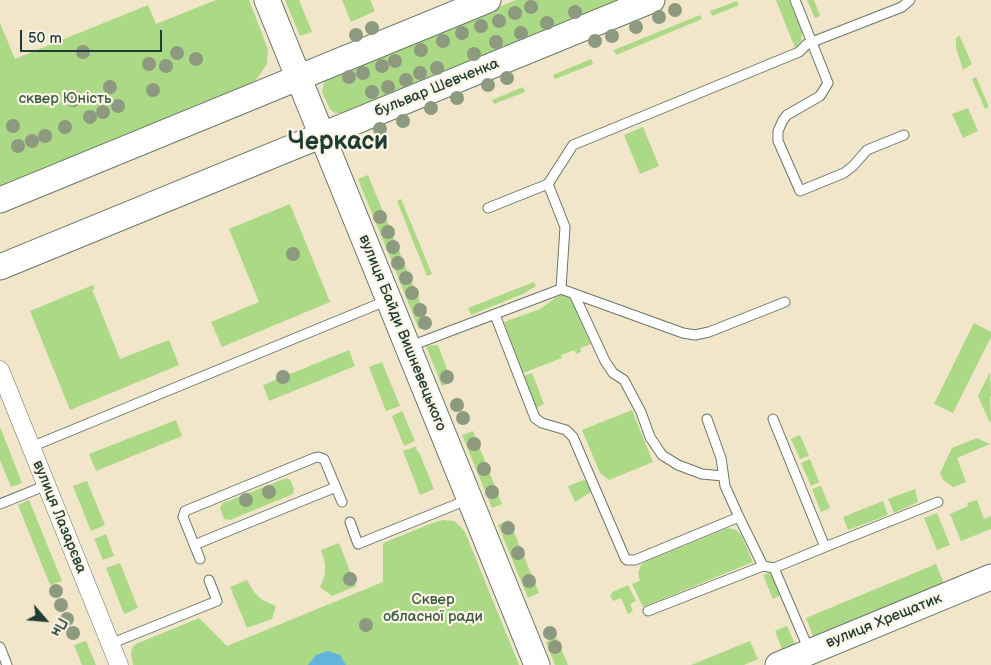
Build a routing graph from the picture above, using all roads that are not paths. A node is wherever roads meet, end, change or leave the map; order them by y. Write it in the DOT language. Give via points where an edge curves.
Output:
graph roads {
  1 [pos="267,0"];
  2 [pos="488,0"];
  3 [pos="652,0"];
  4 [pos="795,0"];
  5 [pos="910,0"];
  6 [pos="812,42"];
  7 [pos="299,78"];
  8 [pos="322,135"];
  9 [pos="904,135"];
  10 [pos="548,184"];
  11 [pos="0,200"];
  12 [pos="488,208"];
  13 [pos="0,267"];
  14 [pos="561,289"];
  15 [pos="574,294"];
  16 [pos="389,300"];
  17 [pos="785,302"];
  18 [pos="495,315"];
  19 [pos="408,347"];
  20 [pos="0,370"];
  21 [pos="707,419"];
  22 [pos="773,419"];
  23 [pos="31,447"];
  24 [pos="723,476"];
  25 [pos="47,485"];
  26 [pos="336,487"];
  27 [pos="470,499"];
  28 [pos="342,502"];
  29 [pos="938,502"];
  30 [pos="0,504"];
  31 [pos="739,517"];
  32 [pos="350,522"];
  33 [pos="194,544"];
  34 [pos="825,547"];
  35 [pos="200,559"];
  36 [pos="763,566"];
  37 [pos="774,568"];
  38 [pos="991,578"];
  39 [pos="208,580"];
  40 [pos="648,611"];
  41 [pos="110,644"];
  42 [pos="0,647"];
  43 [pos="810,652"];
  44 [pos="7,665"];
  45 [pos="118,665"];
  46 [pos="537,665"];
  47 [pos="778,665"];
  1 -- 7 [label="main road, вулиця Байди Вишневецького"];
  2 -- 7 [label="main road"];
  3 -- 8 [label="main road, бульвар Шевченка"];
  4 -- 6 [label="lane"];
  5 -- 6 [label="lane" via="902,7"];
  6 -- 9 [label="lane" via="828,83 820,96 787,115 777,136 800,191 844,173 867,150"];
  6 -- 10 [label="lane" via="797,53 578,142 569,150"];
  7 -- 8 [label="main road, вулиця Байди Вишневецького"];
  7 -- 11 [label="main road"];
  8 -- 13 [label="main road, бульвар Шевченка"];
  8 -- 16 [label="main road, вулиця Байди Вишневецького"];
  10 -- 12 [label="lane"];
  10 -- 14 [label="lane" via="565,227"];
  14 -- 15 [label="lane"];
  14 -- 18 [label="lane"];
  15 -- 17 [label="lane" via="695,335"];
  15 -- 24 [label="lane" via="605,361 613,373 624,380 650,437 662,455 702,474"];
  16 -- 19 [label="main road, вулиця Байди Вишневецького"];
  16 -- 23 [label="lane"];
  18 -- 19 [label="lane"];
  18 -- 31 [label="lane" via="534,418 566,430 573,437 625,558 635,560"];
  19 -- 27 [label="main road, вулиця Байди Вишневецького"];
  20 -- 23 [label="street, вулиця Лазарєва"];
  21 -- 24 [label="lane" via="721,458"];
  22 -- 34 [label="lane"];
  23 -- 25 [label="street, вулиця Лазарєва"];
  24 -- 31 [label="lane"];
  25 -- 30 [label="lane"];
  25 -- 41 [label="street, вулиця Лазарєва"];
  26 -- 28 [label="lane"];
  26 -- 33 [label="lane"];
  26 -- 33 [label="lane" via="324,460 314,458 185,511 183,517"];
  27 -- 32 [label="lane" via="358,544"];
  27 -- 46 [label="main road, вулиця Байди Вишневецького"];
  29 -- 34 [label="lane"];
  31 -- 36 [label="lane"];
  33 -- 35 [label="lane"];
  34 -- 37 [label="lane"];
  36 -- 37 [label="lane"];
  36 -- 40 [label="lane"];
  37 -- 43 [label="lane"];
  38 -- 43 [label="main road, вулиця Хрещатик"];
  39 -- 41 [label="lane" via="217,601"];
  41 -- 45 [label="street, вулиця Лазарєва"];
  42 -- 44 [label="lane"];
  43 -- 47 [label="main road, вулиця Хрещатик"];
}
